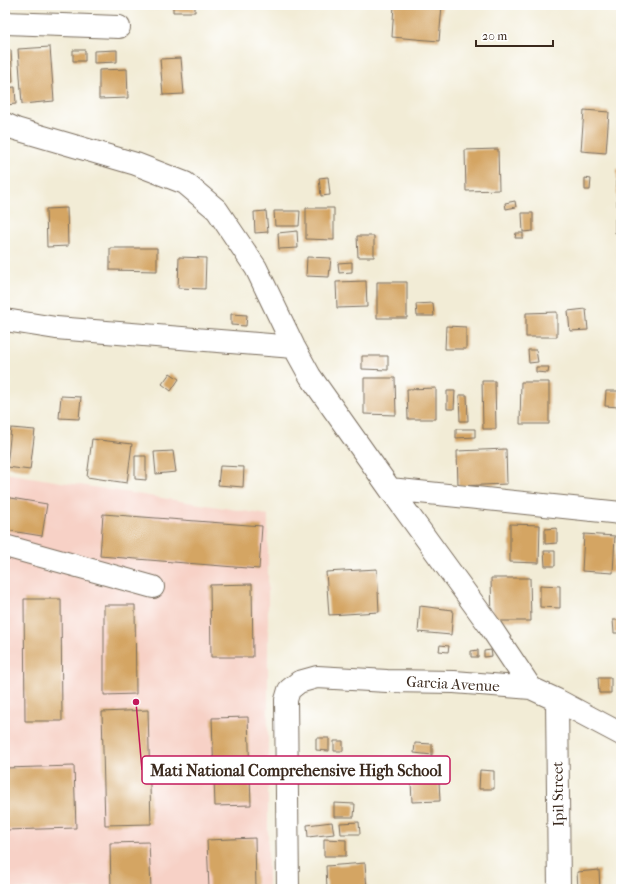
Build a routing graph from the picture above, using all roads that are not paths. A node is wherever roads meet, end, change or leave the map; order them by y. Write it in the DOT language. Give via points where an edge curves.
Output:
graph roads {
  1 [pos="5,23"];
  2 [pos="119,27"];
  3 [pos="5,124"];
  4 [pos="5,320"];
  5 [pos="294,347"];
  6 [pos="390,489"];
  7 [pos="621,513"];
  8 [pos="5,546"];
  9 [pos="153,587"];
  10 [pos="530,688"];
  11 [pos="557,700"];
  12 [pos="621,734"];
  13 [pos="288,889"];
  14 [pos="559,889"];
  1 -- 2 [label="street"];
  3 -- 5 [label="street" via="16,130 136,164 185,184 216,210 256,268"];
  4 -- 5 [label="street" via="56,328"];
  5 -- 6 [label="street" via="310,376"];
  6 -- 7 [label="street"];
  6 -- 10 [label="street" via="489,626"];
  8 -- 9 [label="street"];
  10 -- 11 [label="street, Garcia Avenue"];
  10 -- 13 [label="street, Garcia Avenue" via="454,682 317,677 298,682 289,690 286,700"];
  11 -- 12 [label="street, Garcia Avenue"];
  11 -- 14 [label="street, Ipil Street"];
}
